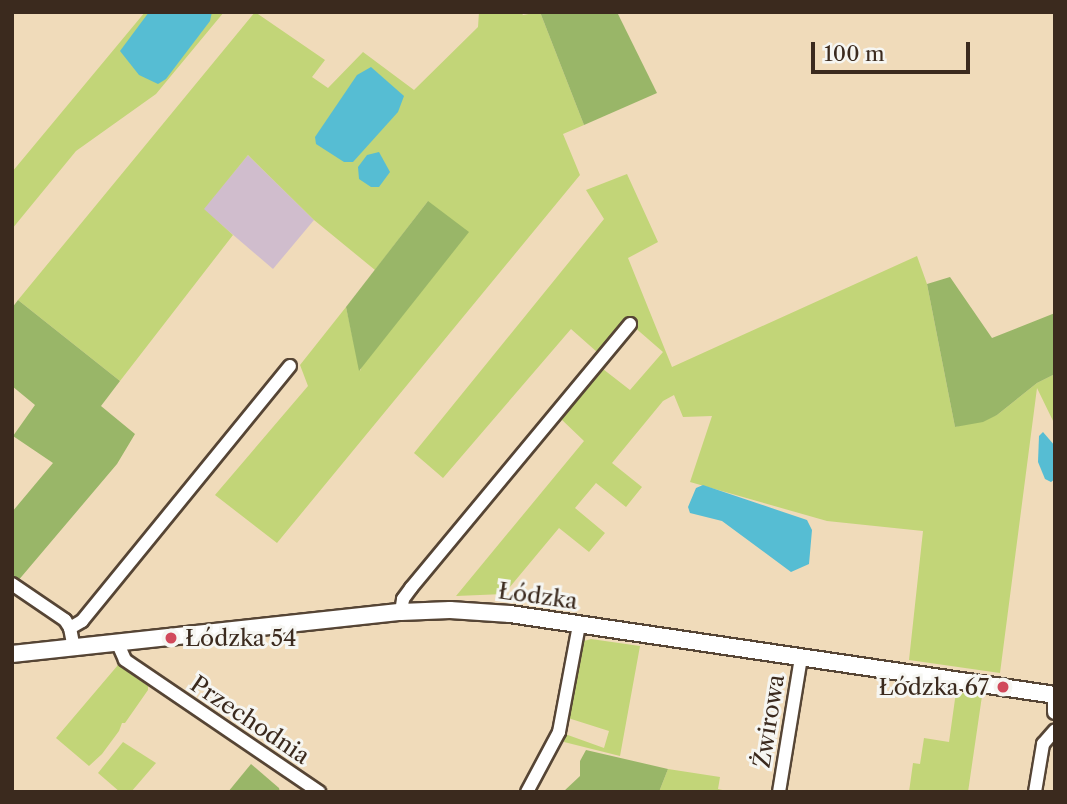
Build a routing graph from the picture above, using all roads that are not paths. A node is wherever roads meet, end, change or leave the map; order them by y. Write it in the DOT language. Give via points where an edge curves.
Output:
graph roads {
  1 [pos="630,324"];
  2 [pos="290,366"];
  3 [pos="12,584"];
  4 [pos="401,612"];
  5 [pos="579,625"];
  6 [pos="70,628"];
  7 [pos="118,644"];
  8 [pos="74,648"];
  9 [pos="12,654"];
  10 [pos="801,658"];
  11 [pos="1055,695"];
  12 [pos="1055,712"];
  13 [pos="1055,730"];
  14 [pos="1055,741"];
  15 [pos="1041,752"];
  16 [pos="318,792"];
  17 [pos="527,792"];
  18 [pos="779,792"];
  19 [pos="1035,792"];
  1 -- 4 [label="street" via="407,594"];
  2 -- 6 [label="street" via="82,621"];
  3 -- 6 [label="street"];
  4 -- 5 [label="main road, Łódzka" via="481,611"];
  4 -- 7 [label="main road, Łódzka"];
  5 -- 10 [label="main road, Łódzka"];
  5 -- 17 [label="street" via="559,732"];
  6 -- 8 [label="street"];
  7 -- 8 [label="main road, Łódzka"];
  7 -- 16 [label="street, Przechodnia" via="125,660"];
  8 -- 9 [label="main road, Łódzka"];
  10 -- 11 [label="main road, Łódzka"];
  10 -- 18 [label="street, Żwirowa"];
  11 -- 12 [label="street"];
  13 -- 15 [label="street"];
  14 -- 15 [label="street"];
  15 -- 19 [label="street"];
}
